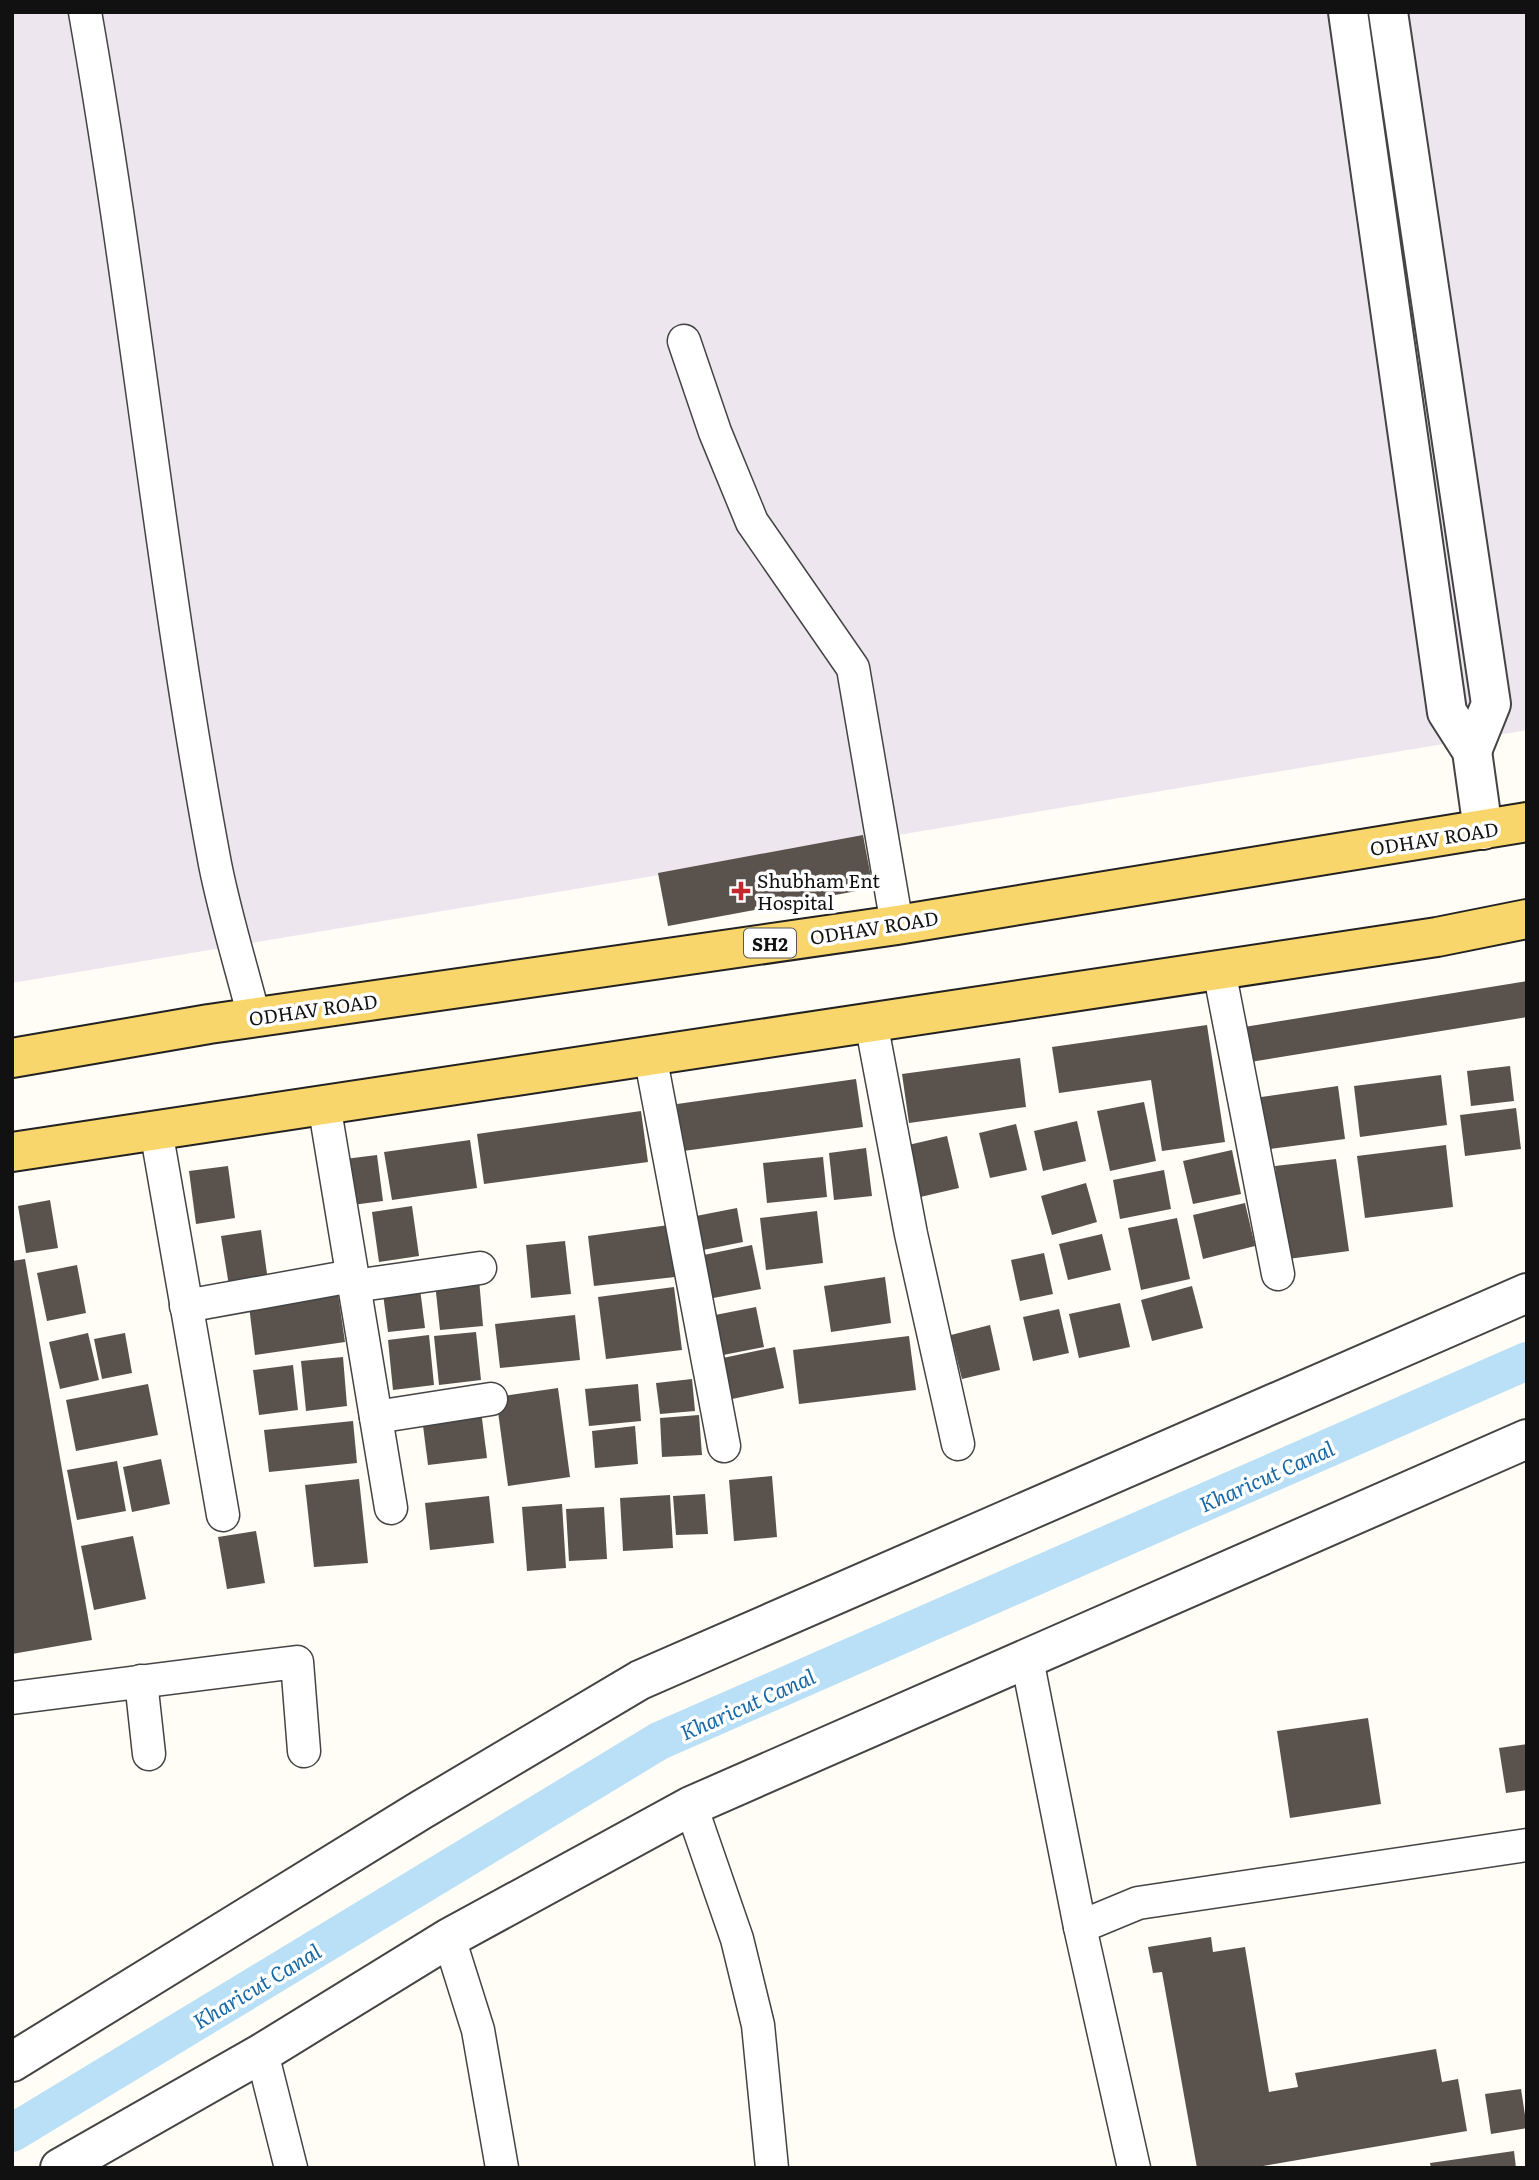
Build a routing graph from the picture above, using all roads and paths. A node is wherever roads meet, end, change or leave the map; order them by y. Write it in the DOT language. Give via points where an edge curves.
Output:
graph roads {
  1 [pos="85,12"];
  2 [pos="1348,12"];
  3 [pos="1388,12"];
  4 [pos="684,341"];
  5 [pos="1472,751"];
  6 [pos="1527,822"];
  7 [pos="1483,830"];
  8 [pos="1527,919"];
  9 [pos="897,925"];
  10 [pos="1219,970"];
  11 [pos="254,1017"];
  12 [pos="871,1022"];
  13 [pos="650,1055"];
  14 [pos="12,1058"];
  15 [pos="324,1104"];
  16 [pos="156,1130"];
  17 [pos="12,1153"];
  18 [pos="480,1268"];
  19 [pos="1278,1274"];
  20 [pos="353,1281"];
  21 [pos="1527,1293"];
  22 [pos="186,1306"];
  23 [pos="491,1399"];
  24 [pos="376,1417"];
  25 [pos="1527,1439"];
  26 [pos="958,1444"];
  27 [pos="724,1446"];
  28 [pos="391,1508"];
  29 [pos="223,1515"];
  30 [pos="1027,1659"];
  31 [pos="141,1681"];
  32 [pos="12,1698"];
  33 [pos="304,1751"];
  34 [pos="149,1754"];
  35 [pos="691,1806"];
  36 [pos="1527,1845"];
  37 [pos="1080,1927"];
  38 [pos="449,1938"];
  39 [pos="262,2053"];
  40 [pos="12,2062"];
  41 [pos="1131,2167"];
  42 [pos="60,2168"];
  43 [pos="291,2168"];
  44 [pos="502,2168"];
  45 [pos="772,2168"];
  1 -- 11 [label="street" via="114,175 136,355 215,865"];
  2 -- 5 [label="street" via="1447,712"];
  3 -- 5 [label="street" via="1492,704"];
  4 -- 9 [label="street" via="752,522 853,668"];
  5 -- 7 [label="street"];
  6 -- 7 [label="main road, ODHAV ROAD / SH2"];
  7 -- 9 [label="main road, ODHAV ROAD / SH2"];
  8 -- 10 [label="main road"];
  9 -- 11 [label="main road, ODHAV ROAD / SH2"];
  10 -- 12 [label="main road"];
  10 -- 19 [label="street"];
  11 -- 14 [label="main road, ODHAV ROAD / SH2"];
  12 -- 13 [label="main road"];
  12 -- 26 [label="street" via="911,1234"];
  13 -- 15 [label="main road"];
  13 -- 27 [label="street"];
  15 -- 16 [label="main road"];
  15 -- 20 [label="street"];
  16 -- 17 [label="main road"];
  16 -- 22 [label="street"];
  18 -- 20 [label="street"];
  20 -- 22 [label="street"];
  20 -- 24 [label="street"];
  21 -- 40 [label="street" via="640,1680"];
  22 -- 29 [label="street"];
  23 -- 24 [label="street"];
  24 -- 28 [label="street"];
  25 -- 30 [label="street"];
  30 -- 35 [label="street"];
  30 -- 37 [label="street"];
  31 -- 32 [label="street"];
  31 -- 33 [label="street" via="297,1662"];
  31 -- 34 [label="street"];
  35 -- 38 [label="street"];
  35 -- 45 [label="street" via="737,1939 758,2025"];
  36 -- 37 [label="street" via="1138,1903"];
  37 -- 41 [label="street"];
  38 -- 39 [label="street"];
  38 -- 44 [label="street" via="478,2030"];
  39 -- 42 [label="street"];
  39 -- 43 [label="street"];
}
